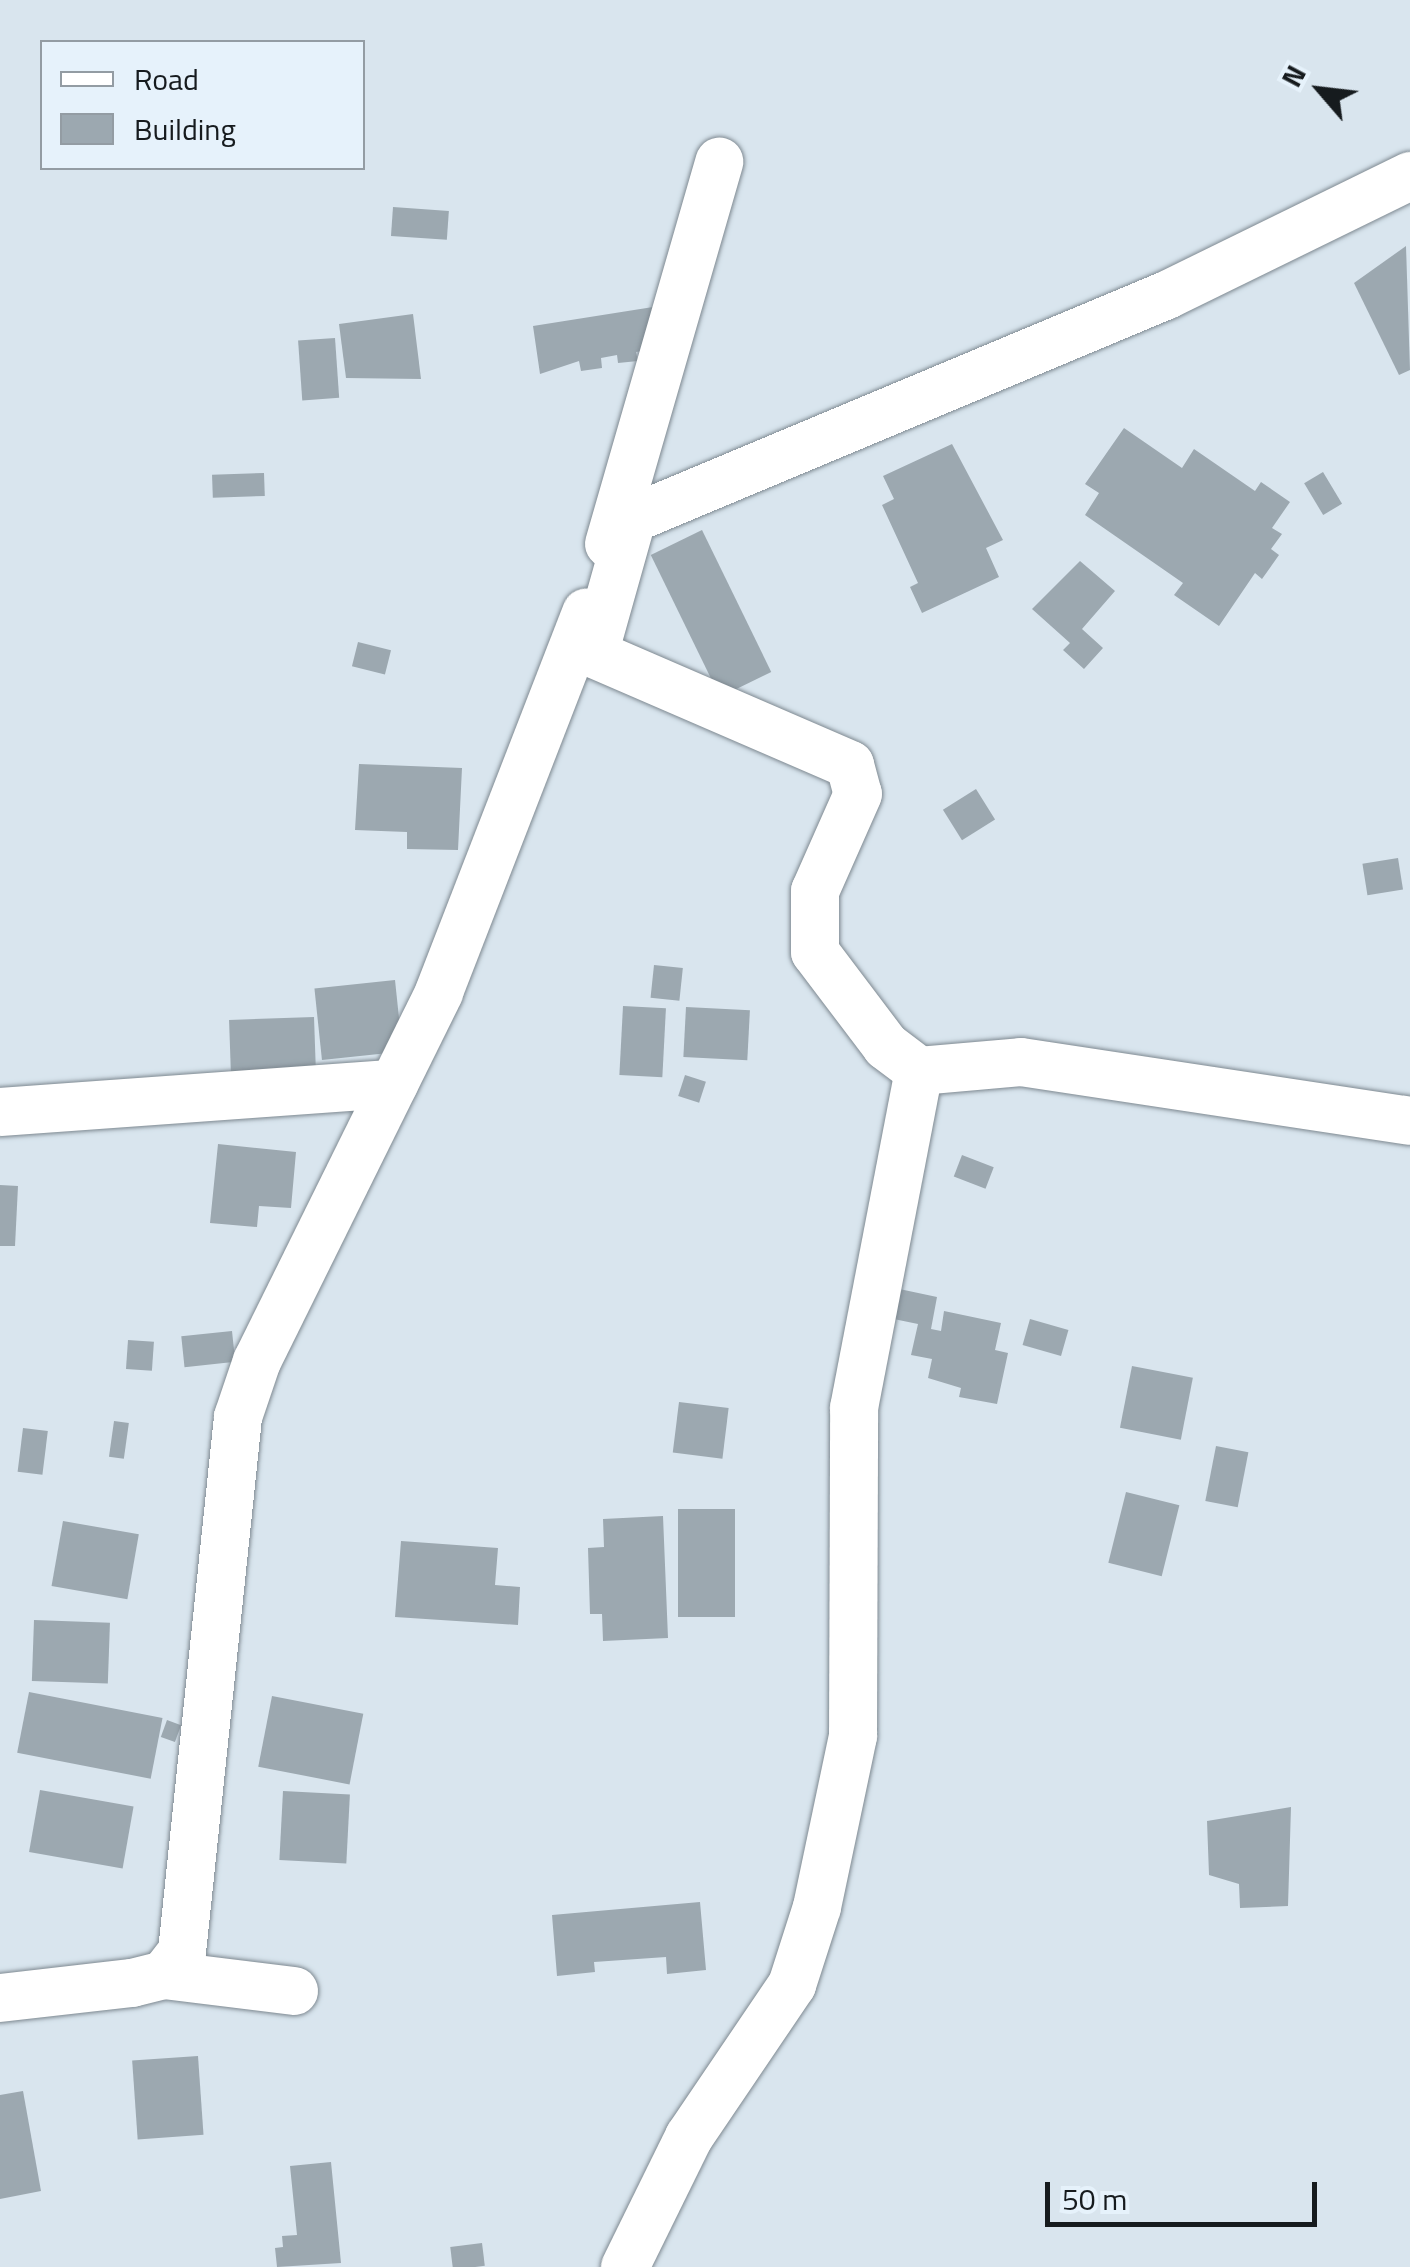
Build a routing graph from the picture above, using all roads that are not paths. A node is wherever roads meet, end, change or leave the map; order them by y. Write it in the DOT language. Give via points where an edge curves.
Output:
graph roads {
  1 [pos="719,162"];
  2 [pos="1410,176"];
  3 [pos="919,1071"];
  4 [pos="394,1084"];
  5 [pos="0,1112"];
  6 [pos="1410,1121"];
  7 [pos="164,1974"];
  8 [pos="294,1991"];
  9 [pos="0,1998"];
  10 [pos="625,2267"];
  1 -- 4 [label="street" via="652,410 562,686"];
  2 -- 3 [label="street" via="1166,295 632,520 594,654 850,765 858,794 815,891 815,952 886,1046"];
  3 -- 6 [label="street" via="1020,1062"];
  3 -- 10 [label="street" via="854,1408 853,1736 817,1907 792,1985 689,2138"];
  4 -- 5 [label="street"];
  4 -- 7 [label="street" via="257,1361 238,1417 192,1912 182,1952"];
  7 -- 8 [label="street"];
  7 -- 9 [label="street"];
}
